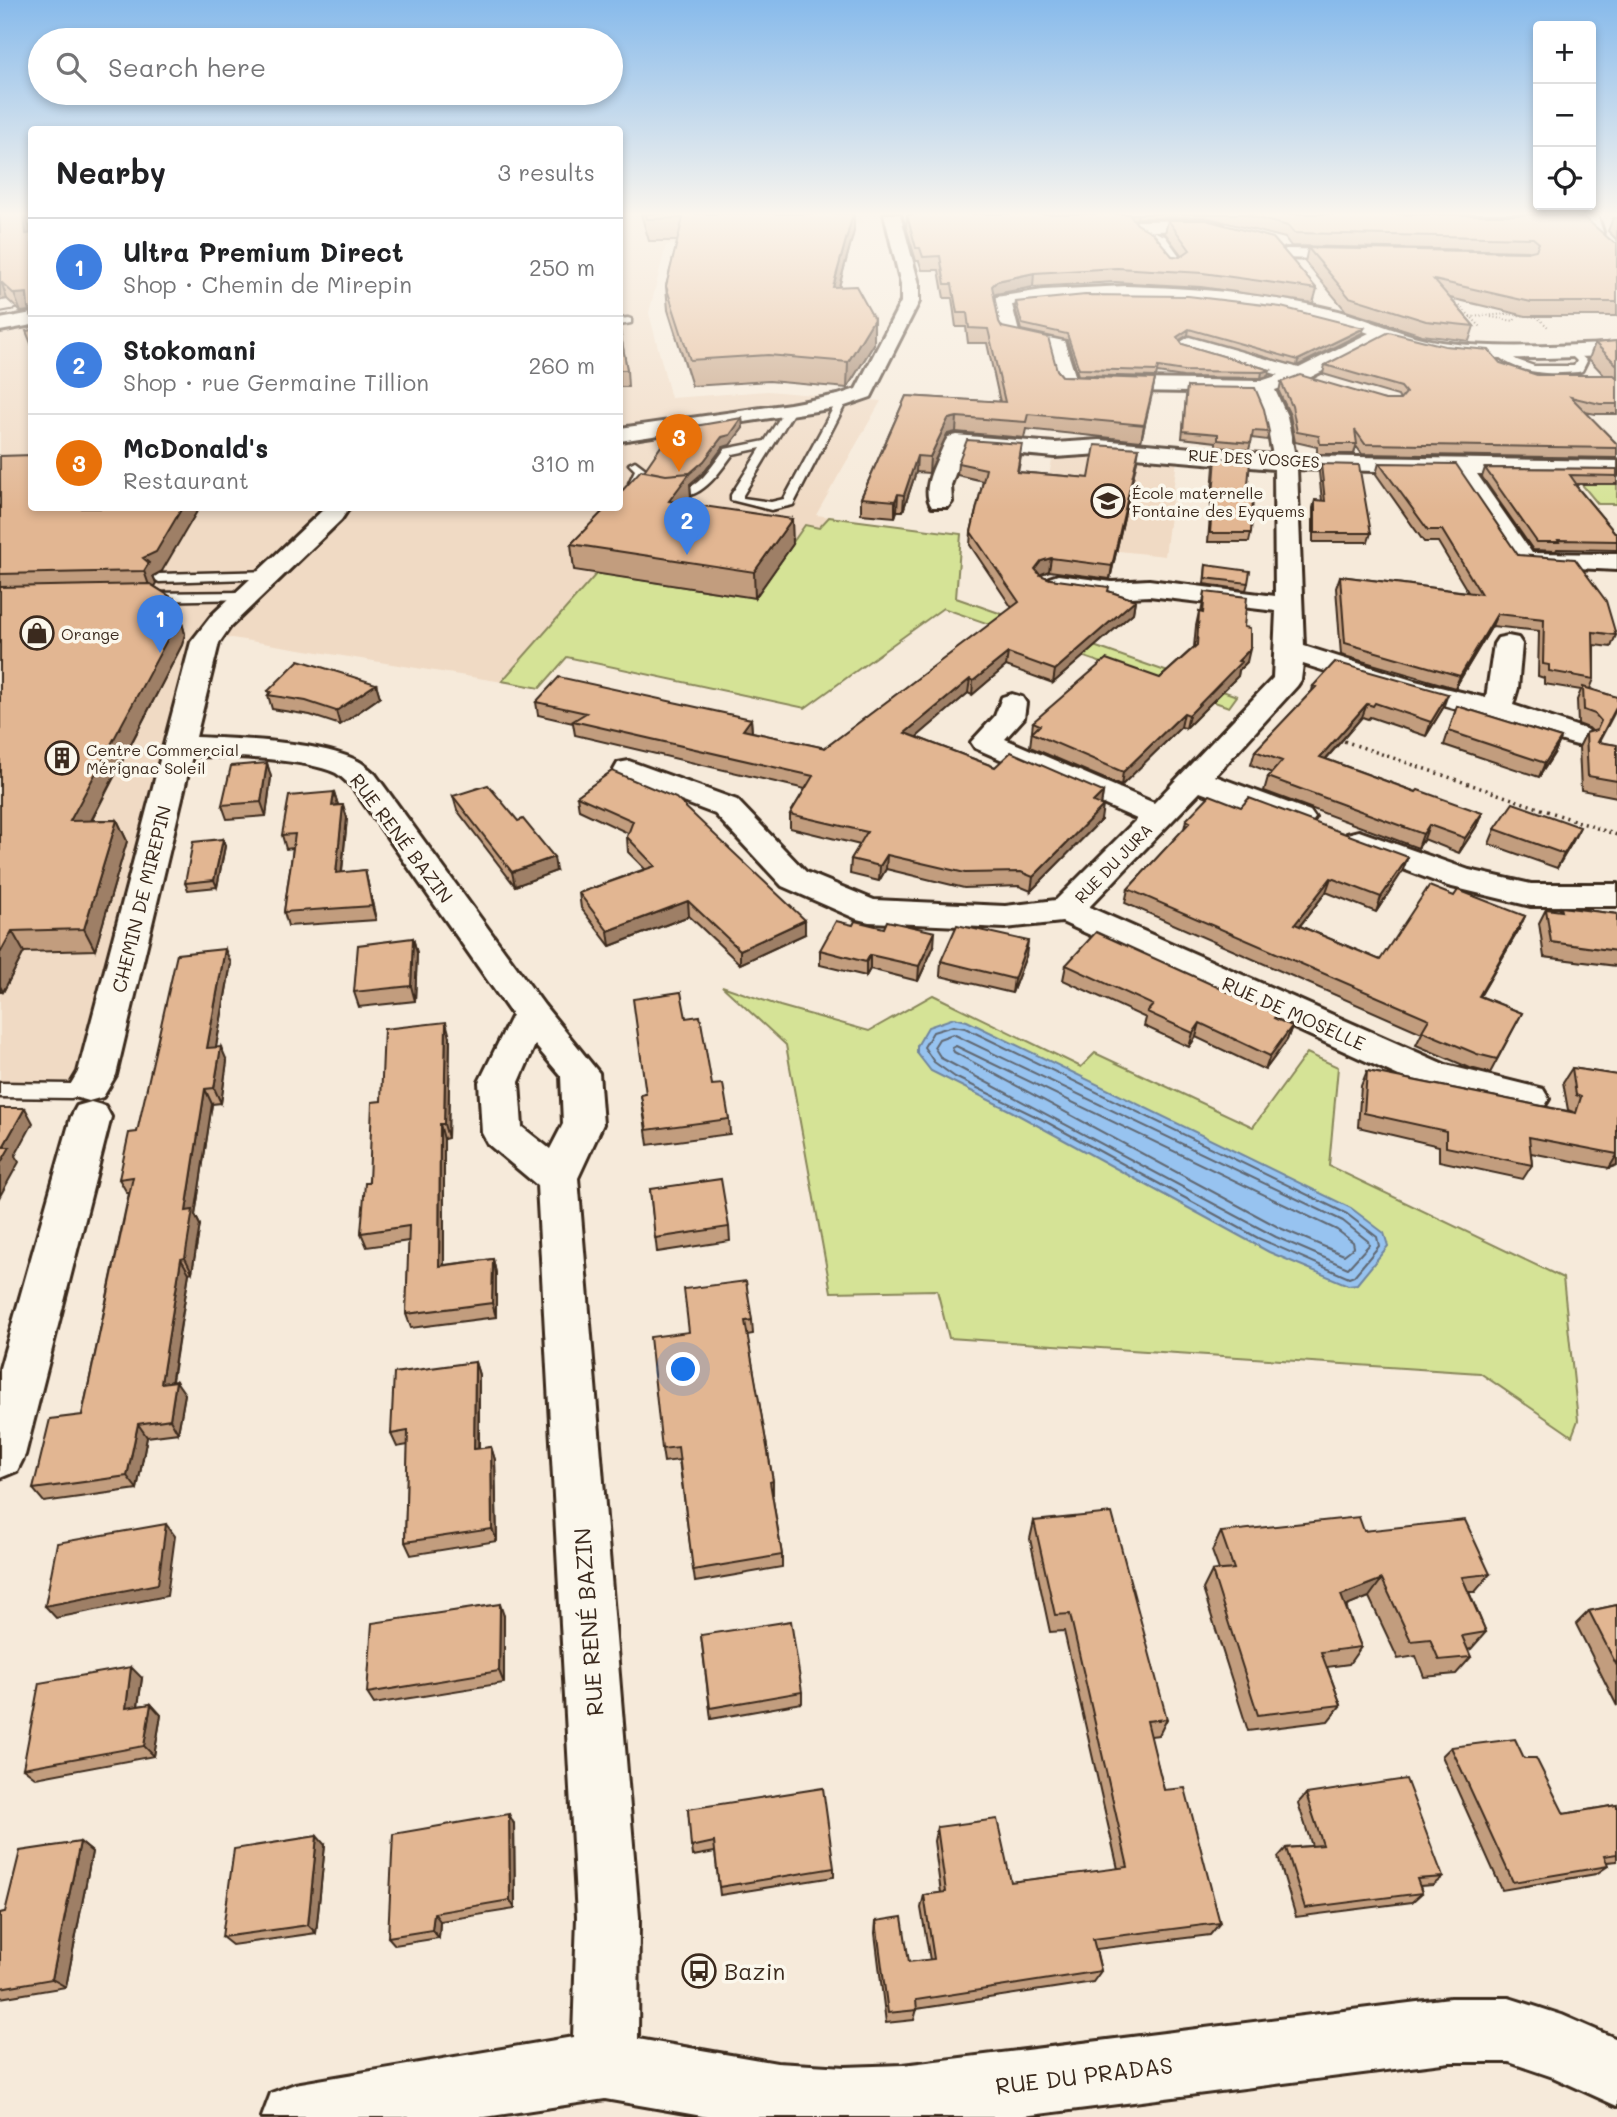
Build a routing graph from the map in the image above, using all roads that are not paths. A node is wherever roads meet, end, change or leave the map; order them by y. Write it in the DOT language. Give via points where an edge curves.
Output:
graph roads {
  1 [pos="905,313"];
  2 [pos="1005,313"];
  3 [pos="1314,313"];
  4 [pos="1334,313"];
  5 [pos="28,314"];
  6 [pos="1337,317"];
  7 [pos="0,319"];
  8 [pos="28,320"];
  9 [pos="0,326"];
  10 [pos="1384,333"];
  11 [pos="1189,343"];
  12 [pos="1617,350"];
  13 [pos="1300,375"];
  14 [pos="1326,383"];
  15 [pos="1263,387"];
  16 [pos="842,401"];
  17 [pos="790,410"];
  18 [pos="623,435"];
  19 [pos="770,443"];
  20 [pos="1285,461"];
  21 [pos="635,464"];
  22 [pos="1462,468"];
  23 [pos="1617,468"];
  24 [pos="940,502"];
  25 [pos="335,511"];
  26 [pos="302,513"];
  27 [pos="302,542"];
  28 [pos="1617,562"];
  29 [pos="159,578"];
  30 [pos="1049,582"];
  31 [pos="259,585"];
  32 [pos="135,597"];
  33 [pos="1288,605"];
  34 [pos="1508,644"];
  35 [pos="1290,651"];
  36 [pos="1012,703"];
  37 [pos="1497,709"];
  38 [pos="1577,736"];
  39 [pos="179,747"];
  40 [pos="629,770"];
  41 [pos="1195,779"];
  42 [pos="1158,816"];
  43 [pos="1617,895"];
  44 [pos="1066,910"];
  45 [pos="531,1014"];
  46 [pos="0,1090"];
  47 [pos="1529,1099"];
  48 [pos="90,1102"];
  49 [pos="557,1178"];
  50 [pos="0,1455"];
  51 [pos="605,2066"];
  52 [pos="1617,2073"];
  53 [pos="295,2117"];
  1 -- 16 [label="street" via="864,393"];
  2 -- 15 [label="street" via="1010,336 1057,345 1068,384"];
  3 -- 6 [label="street"];
  4 -- 6 [label="street"];
  5 -- 7 [label="street"];
  6 -- 10 [label="street"];
  8 -- 9 [label="street"];
  10 -- 12 [label="street" via="1442,348"];
  10 -- 13 [label="street"];
  11 -- 13 [label="street"];
  13 -- 14 [label="street"];
  13 -- 15 [label="street"];
  15 -- 20 [label="street, RUE DU JURA" via="1276,416"];
  16 -- 17 [label="street"];
  16 -- 19 [label="lane" via="789,502 771,506 737,500"];
  17 -- 18 [label="street"];
  17 -- 19 [label="lane"];
  19 -- 21 [label="lane" via="729,451 701,488 691,494 637,485 640,470"];
  20 -- 22 [label="street, RUE DES VOSGES"];
  20 -- 24 [label="street, RUE DES VOSGES" via="956,442 939,485"];
  20 -- 33 [label="street, RUE DU JURA"];
  22 -- 23 [label="street, RUE DES VOSGES"];
  22 -- 28 [label="street" via="1525,560"];
  25 -- 27 [label="street, CHEMIN DE MIREPIN"];
  26 -- 27 [label="street"];
  27 -- 31 [label="street, CHEMIN DE MIREPIN"];
  29 -- 31 [label="lane"];
  30 -- 33 [label="street" via="1112,590 1149,588"];
  31 -- 32 [label="lane"];
  31 -- 39 [label="street, CHEMIN DE MIREPIN" via="205,642"];
  33 -- 35 [label="street, RUE DU JURA"];
  34 -- 37 [label="street"];
  35 -- 37 [label="street" via="1407,688"];
  35 -- 41 [label="street, RUE DU JURA" via="1287,680"];
  36 -- 42 [label="street" via="1009,718 986,742"];
  37 -- 38 [label="street"];
  39 -- 45 [label="street, RUE RENÉ BAZIN" via="201,744 348,767 363,781"];
  39 -- 48 [label="street, CHEMIN DE MIREPIN"];
  40 -- 44 [label="street, RUE DU JURA" via="726,807 794,879 869,911 1005,917"];
  41 -- 42 [label="street, RUE DU JURA"];
  41 -- 43 [label="street" via="1460,879 1531,895"];
  42 -- 44 [label="street, RUE DU JURA"];
  44 -- 47 [label="street, RUE DE MOSELLE" via="1437,1077"];
  45 -- 49 [label="street, RUE RENÉ BAZIN" via="580,1073 583,1124"];
  45 -- 49 [label="street" via="499,1082 502,1133"];
  46 -- 48 [label="lane" via="71,1091"];
  48 -- 50 [label="street, CHEMIN DE MIREPIN"];
  49 -- 51 [label="street, RUE RENÉ BAZIN" via="608,1917"];
  51 -- 52 [label="street, RUE DU PRADAS" via="777,2096 903,2098 1450,2030 1509,2030"];
  51 -- 53 [label="street, RUE DU PRADAS"];
}
